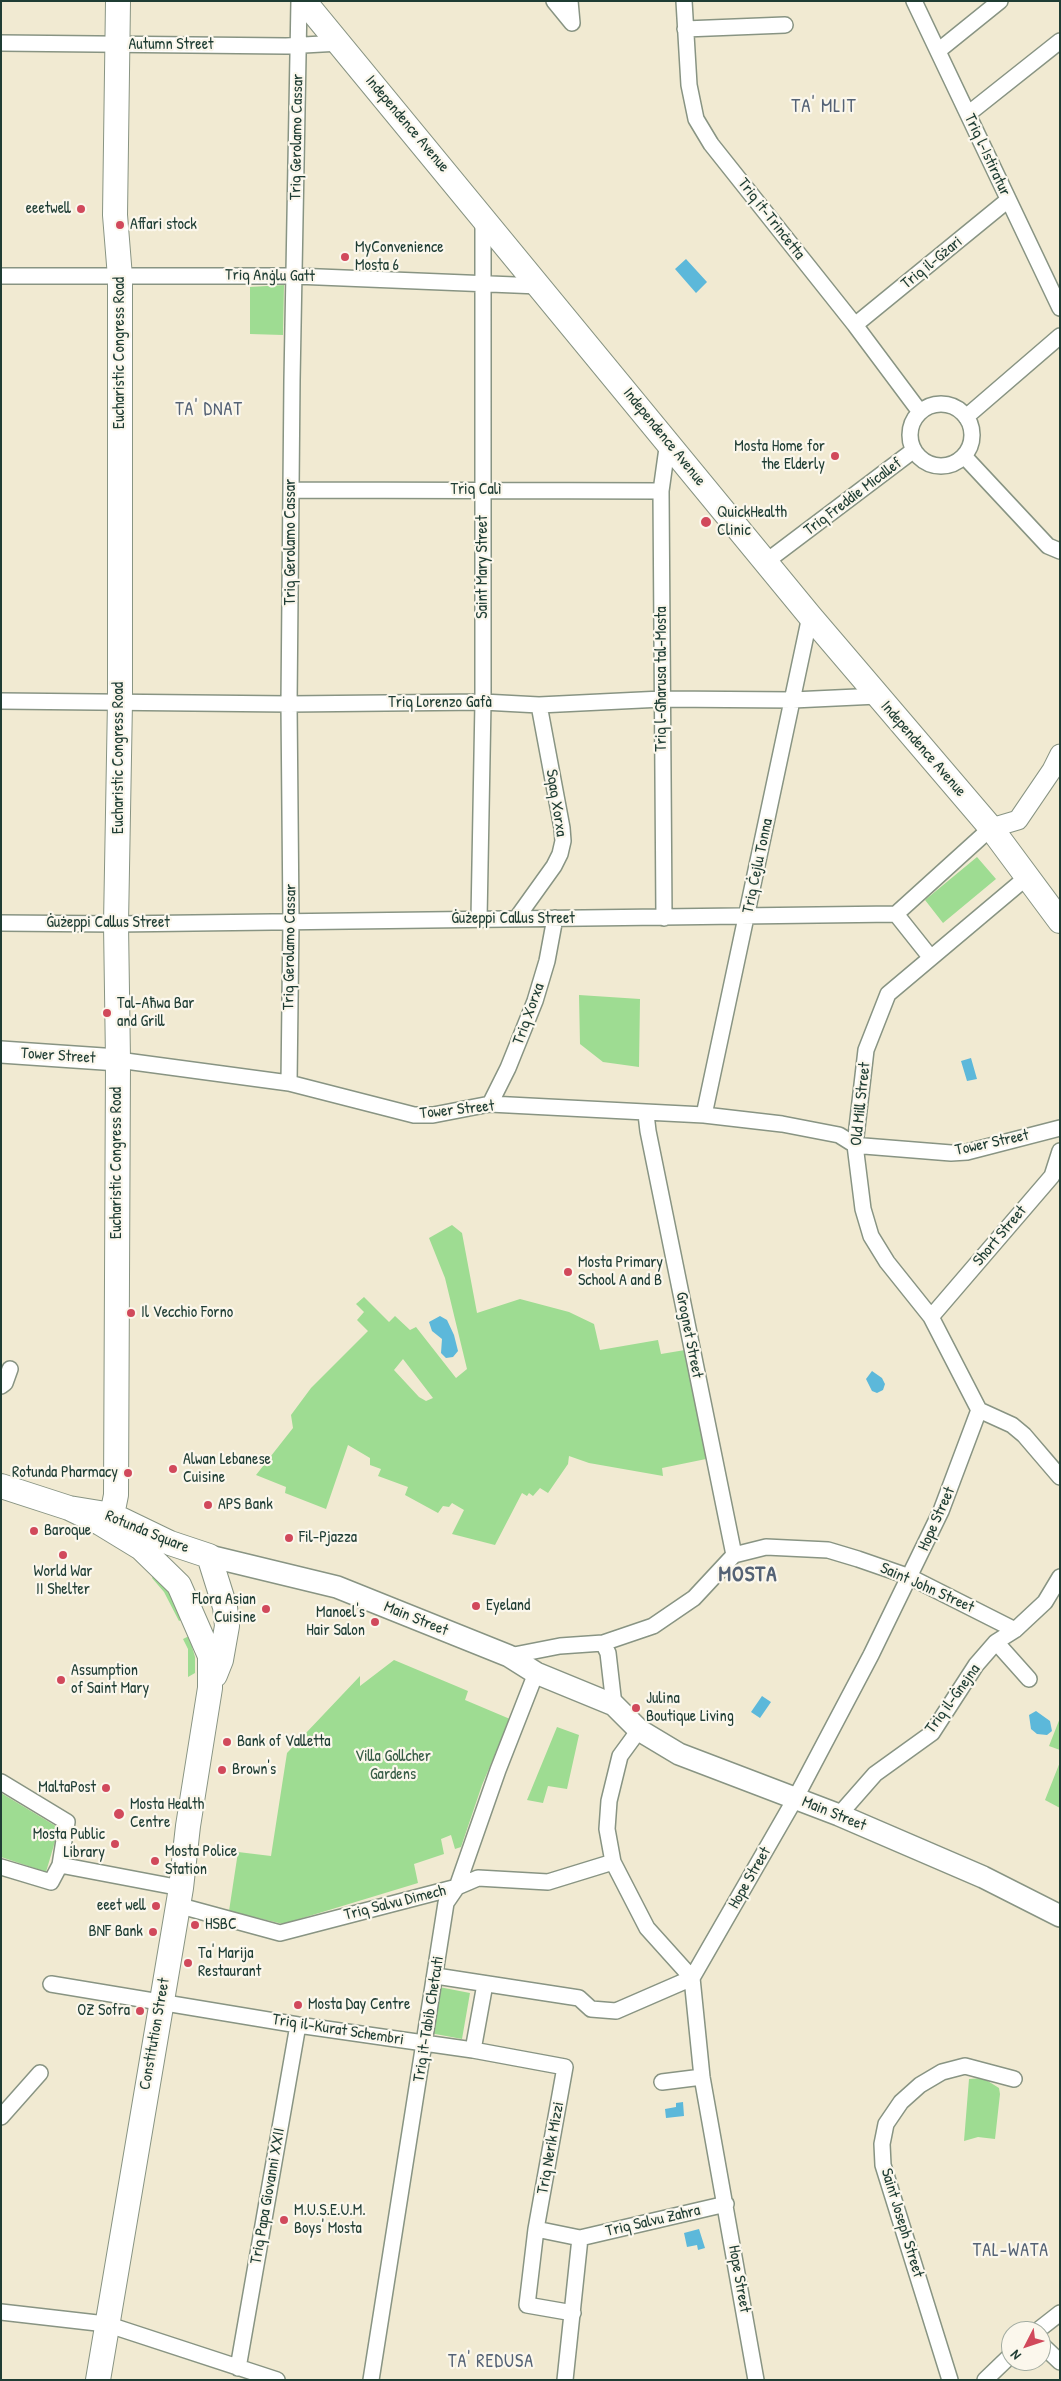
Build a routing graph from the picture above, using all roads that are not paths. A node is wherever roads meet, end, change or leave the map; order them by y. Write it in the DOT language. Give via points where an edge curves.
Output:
graph roads {
  1 [pos="118,1"];
  2 [pos="299,1"];
  3 [pos="304,1"];
  4 [pos="554,1"];
  5 [pos="570,1"];
  6 [pos="684,1"];
  7 [pos="914,1"];
  8 [pos="1000,1"];
  9 [pos="785,26"];
  10 [pos="686,29"];
  11 [pos="1060,40"];
  12 [pos="1,43"];
  13 [pos="340,43"];
  14 [pos="116,45"];
  15 [pos="298,46"];
  16 [pos="938,51"];
  17 [pos="968,114"];
  18 [pos="1008,200"];
  19 [pos="483,216"];
  20 [pos="1,276"];
  21 [pos="295,276"];
  22 [pos="120,277"];
  23 [pos="482,283"];
  24 [pos="539,286"];
  25 [pos="1060,308"];
  26 [pos="855,326"];
  27 [pos="1060,336"];
  28 [pos="920,412"];
  29 [pos="966,417"];
  30 [pos="668,441"];
  31 [pos="914,450"];
  32 [pos="964,456"];
  33 [pos="291,490"];
  34 [pos="482,490"];
  35 [pos="661,491"];
  36 [pos="1060,551"];
  37 [pos="767,561"];
  38 [pos="810,616"];
  39 [pos="878,696"];
  40 [pos="662,699"];
  41 [pos="793,700"];
  42 [pos="1,701"];
  43 [pos="120,701"];
  44 [pos="483,702"];
  45 [pos="290,704"];
  46 [pos="539,704"];
  47 [pos="1057,768"];
  48 [pos="991,828"];
  49 [pos="1027,877"];
  50 [pos="896,914"];
  51 [pos="747,917"];
  52 [pos="555,918"];
  53 [pos="664,918"];
  54 [pos="479,919"];
  55 [pos="516,919"];
  56 [pos="291,920"];
  57 [pos="1060,921"];
  58 [pos="1,923"];
  59 [pos="116,924"];
  60 [pos="931,958"];
  61 [pos="1,1052"];
  62 [pos="118,1060"];
  63 [pos="289,1082"];
  64 [pos="490,1104"];
  65 [pos="646,1114"];
  66 [pos="704,1116"];
  67 [pos="1060,1128"];
  68 [pos="859,1145"];
  69 [pos="1060,1151"];
  70 [pos="1056,1177"];
  71 [pos="932,1317"];
  72 [pos="10,1369"];
  73 [pos="1,1386"];
  74 [pos="979,1410"];
  75 [pos="1060,1477"];
  76 [pos="1,1486"];
  77 [pos="69,1508"];
  78 [pos="112,1515"];
  79 [pos="734,1555"];
  80 [pos="209,1556"];
  81 [pos="1060,1576"];
  82 [pos="910,1577"];
  83 [pos="179,1585"];
  84 [pos="1052,1601"];
  85 [pos="1016,1630"];
  86 [pos="996,1642"];
  87 [pos="603,1643"];
  88 [pos="509,1656"];
  89 [pos="536,1673"];
  90 [pos="1029,1679"];
  91 [pos="210,1688"];
  92 [pos="614,1705"];
  93 [pos="639,1730"];
  94 [pos="1,1782"];
  95 [pos="795,1799"];
  96 [pos="839,1815"];
  97 [pos="613,1862"];
  98 [pos="60,1865"];
  99 [pos="1,1868"];
  100 [pos="457,1887"];
  101 [pos="179,1897"];
  102 [pos="1060,1916"];
  103 [pos="436,1976"];
  104 [pos="692,1978"];
  105 [pos="51,1984"];
  106 [pos="485,1984"];
  107 [pos="161,2002"];
  108 [pos="298,2025"];
  109 [pos="426,2043"];
  110 [pos="473,2050"];
  111 [pos="565,2067"];
  112 [pos="40,2073"];
  113 [pos="702,2077"];
  114 [pos="1014,2079"];
  115 [pos="662,2082"];
  116 [pos="1,2117"];
  117 [pos="726,2204"];
  118 [pos="536,2229"];
  119 [pos="580,2238"];
  120 [pos="1,2312"];
  121 [pos="572,2313"];
  122 [pos="1060,2313"];
  123 [pos="1050,2321"];
  124 [pos="106,2324"];
  125 [pos="1001,2365"];
  126 [pos="238,2368"];
  127 [pos="98,2380"];
  128 [pos="277,2380"];
  129 [pos="371,2380"];
  130 [pos="565,2380"];
  131 [pos="756,2380"];
  132 [pos="950,2380"];
  133 [pos="985,2380"];
  1 -- 14 [label="main road, Eucharistic Congress Road"];
  2 -- 15 [label="street, Triq Gerolamo Cassar"];
  3 -- 13 [label="main road, Independence Avenue"];
  4 -- 5 [label="street" via="572,23"];
  6 -- 10 [label="street, Triq it-Trinċetta"];
  7 -- 16 [label="street, Triq l-Istiratur"];
  8 -- 16 [label="street"];
  9 -- 10 [label="street"];
  10 -- 26 [label="street, Triq it-Trinċetta" via="689,85 696,118 711,144"];
  11 -- 17 [label="street"];
  12 -- 14 [label="street, Autumn Street"];
  13 -- 15 [label="street, Autumn Street"];
  13 -- 19 [label="main road, Independence Avenue"];
  14 -- 15 [label="street, Autumn Street"];
  14 -- 22 [label="main road, Eucharistic Congress Road" via="115,215"];
  15 -- 21 [label="street, Triq Gerolamo Cassar"];
  16 -- 17 [label="street, Triq l-Istiratur"];
  17 -- 18 [label="street, Triq l-Istiratur"];
  18 -- 25 [label="street, Triq l-Istiratur"];
  18 -- 26 [label="street, Triq il-Gżari"];
  19 -- 23 [label="street, Saint Mary Street"];
  19 -- 24 [label="main road, Independence Avenue"];
  20 -- 22 [label="street, Triq Anġlu Gatt"];
  21 -- 22 [label="street, Triq Anġlu Gatt"];
  21 -- 23 [label="street, Triq Anġlu Gatt"];
  21 -- 33 [label="street, Triq Gerolamo Cassar"];
  22 -- 43 [label="main road, Eucharistic Congress Road"];
  23 -- 24 [label="street, Triq Anġlu Gatt"];
  23 -- 34 [label="street, Saint Mary Street"];
  24 -- 30 [label="main road, Independence Avenue"];
  26 -- 28 [label="street, Triq it-Trinċetta"];
  27 -- 29 [label="street"];
  28 -- 29 [label="street" via="929,406 950,405"];
  28 -- 31 [label="street" via="910,430"];
  29 -- 32 [label="street" via="972,437"];
  30 -- 35 [label="street, Triq l-Għarusa tal-Mosta"];
  30 -- 37 [label="main road, Independence Avenue"];
  31 -- 32 [label="street" via="928,463 938,466"];
  31 -- 37 [label="street, Triq Freddie Micallef"];
  32 -- 36 [label="street" via="1048,546"];
  33 -- 34 [label="street, Triq Calì"];
  33 -- 45 [label="street, Triq Gerolamo Cassar"];
  34 -- 35 [label="street, Triq Calì"];
  34 -- 44 [label="street, Saint Mary Street"];
  35 -- 40 [label="street, Triq l-Għarusa tal-Mosta"];
  37 -- 38 [label="main road, Independence Avenue"];
  38 -- 39 [label="main road, Independence Avenue"];
  38 -- 41 [label="street, Triq Ċejlu Tonna"];
  39 -- 41 [label="street, Triq Lorenzo Gafà"];
  39 -- 48 [label="main road, Independence Avenue"];
  40 -- 41 [label="street, Triq Lorenzo Gafà"];
  40 -- 46 [label="street, Triq Lorenzo Gafà"];
  40 -- 53 [label="street, Triq l-Għarusa tal-Mosta"];
  41 -- 51 [label="street, Triq Ċejlu Tonna"];
  42 -- 43 [label="street, Triq Lorenzo Gafà"];
  43 -- 45 [label="street, Triq Lorenzo Gafà"];
  43 -- 59 [label="main road, Eucharistic Congress Road"];
  44 -- 45 [label="street, Triq Lorenzo Gafà"];
  44 -- 46 [label="street, Triq Lorenzo Gafà"];
  44 -- 54 [label="street, Saint Mary Street"];
  45 -- 56 [label="street, Triq Gerolamo Cassar"];
  46 -- 55 [label="street, Sqaq Xorxa" via="563,841 554,866"];
  47 -- 48 [label="street" via="1018,820"];
  48 -- 49 [label="main road, Independence Avenue"];
  48 -- 50 [label="street"];
  49 -- 57 [label="main road, Independence Avenue"];
  49 -- 60 [label="street, Old Mill Street"];
  50 -- 51 [label="street, Ġużeppi Callus Street"];
  50 -- 60 [label="street"];
  51 -- 53 [label="street, Ġużeppi Callus Street"];
  51 -- 66 [label="street, Triq Ċejlu Tonna"];
  52 -- 53 [label="street, Ġużeppi Callus Street"];
  52 -- 55 [label="street, Ġużeppi Callus Street"];
  52 -- 64 [label="street, Triq Xorxa" via="535,1001"];
  54 -- 55 [label="street, Ġużeppi Callus Street"];
  54 -- 56 [label="street, Ġużeppi Callus Street"];
  56 -- 59 [label="street, Ġużeppi Callus Street"];
  56 -- 63 [label="street, Triq Gerolamo Cassar"];
  58 -- 59 [label="street, Ġużeppi Callus Street"];
  59 -- 62 [label="main road, Eucharistic Congress Road"];
  60 -- 68 [label="street, Old Mill Street" via="888,994 866,1050"];
  61 -- 62 [label="main road, Tower Street"];
  62 -- 63 [label="street, Tower Street"];
  62 -- 78 [label="main road, Eucharistic Congress Road" via="116,1495"];
  63 -- 64 [label="street, Tower Street" via="414,1115 433,1115"];
  64 -- 65 [label="street, Tower Street"];
  65 -- 66 [label="street, Tower Street"];
  65 -- 79 [label="street, Grognet Street"];
  66 -- 68 [label="street, Tower Street" via="782,1124 839,1135"];
  67 -- 68 [label="street, Tower Street" via="967,1152"];
  68 -- 71 [label="street, Old Mill Street" via="863,1208 871,1236 887,1262"];
  69 -- 70 [label="street, Short Street"];
  70 -- 71 [label="street, Short Street"];
  71 -- 74 [label="street, Old Mill Street"];
  72 -- 73 [label="street"];
  74 -- 75 [label="street" via="1012,1425"];
  74 -- 82 [label="street, Hope Street" via="951,1489"];
  76 -- 77 [label="main road"];
  77 -- 78 [label="main road, Rotunda Square"];
  77 -- 83 [label="main road, Rotunda Square" via="141,1548"];
  78 -- 80 [label="main road, Rotunda Square" via="170,1543"];
  79 -- 82 [label="street, Saint John Street" via="766,1547 828,1550"];
  79 -- 87 [label="street" via="694,1598 653,1626"];
  80 -- 83 [label="main road, Rotunda Square" via="196,1558 182,1575"];
  80 -- 88 [label="main road, Main Street" via="337,1587"];
  80 -- 91 [label="main road, Rotunda Square" via="224,1607 226,1626 221,1660"];
  81 -- 84 [label="street, Triq il-Ġnejna"];
  82 -- 85 [label="street, Saint John Street"];
  82 -- 95 [label="street, Hope Street"];
  83 -- 91 [label="main road, Rotunda Square" via="210,1656"];
  84 -- 85 [label="street, Triq il-Ġnejna"];
  85 -- 86 [label="street, Triq il-Ġnejna"];
  86 -- 90 [label="street"];
  86 -- 96 [label="street, Triq il-Ġnejna" via="976,1665 932,1732 875,1774"];
  87 -- 88 [label="street" via="560,1646"];
  87 -- 92 [label="street" via="608,1653"];
  88 -- 89 [label="main road, Main Street"];
  89 -- 92 [label="main road, Main Street"];
  89 -- 100 [label="street, Triq it-Tabib Chetcuti"];
  91 -- 101 [label="main road, Constitution Street"];
  92 -- 93 [label="main road, Main Street"];
  93 -- 95 [label="main road, Main Street" via="678,1754"];
  93 -- 97 [label="street" via="620,1756 609,1800 607,1829"];
  94 -- 98 [label="street" via="67,1822"];
  95 -- 96 [label="main road, Main Street"];
  95 -- 104 [label="street, Hope Street"];
  96 -- 102 [label="main road, Main Street" via="983,1877"];
  97 -- 100 [label="street, Triq Salvu Dimech" via="548,1882 478,1878"];
  97 -- 104 [label="street" via="647,1928"];
  98 -- 99 [label="street" via="51,1882"];
  98 -- 101 [label="street, Triq Salvu Dimech"];
  100 -- 101 [label="street, Triq Salvu Dimech" via="280,1933"];
  100 -- 103 [label="street, Triq it-Tabib Chetcuti" via="446,1903"];
  101 -- 107 [label="main road, Constitution Street"];
  103 -- 106 [label="street"];
  103 -- 109 [label="street, Triq it-Tabib Chetcuti"];
  104 -- 106 [label="street" via="616,2011 591,2009 579,1998"];
  104 -- 113 [label="street, Hope Street"];
  105 -- 107 [label="street, Triq il-Kurat Schembri"];
  106 -- 110 [label="street"];
  107 -- 108 [label="street, Triq il-Kurat Schembri"];
  107 -- 124 [label="main road, Constitution Street"];
  108 -- 109 [label="street, Triq il-Kurat Schembri"];
  108 -- 126 [label="street, Triq Papa Giovanni XXII"];
  109 -- 110 [label="street, Triq il-Kurat Schembri"];
  109 -- 129 [label="street, Triq it-Tabib Chetcuti"];
  110 -- 111 [label="street, Triq il-Kurat Schembri"];
  111 -- 118 [label="street, Triq Nerik Mizzi"];
  112 -- 116 [label="street"];
  113 -- 115 [label="street"];
  113 -- 117 [label="street, Hope Street"];
  114 -- 132 [label="street, Saint Joseph Street" via="965,2066 942,2072 901,2102 886,2124 882,2144 883,2165"];
  117 -- 119 [label="street, Triq Salvu Zahra"];
  117 -- 131 [label="street, Hope Street"];
  118 -- 119 [label="street"];
  118 -- 121 [label="street, Triq Nerik Mizzi" via="527,2305"];
  119 -- 121 [label="street"];
  120 -- 124 [label="street"];
  121 -- 130 [label="street"];
  122 -- 123 [label="street"];
  124 -- 126 [label="street"];
  124 -- 127 [label="main road, Constitution Street"];
  125 -- 133 [label="street"];
  126 -- 128 [label="street"];
}
